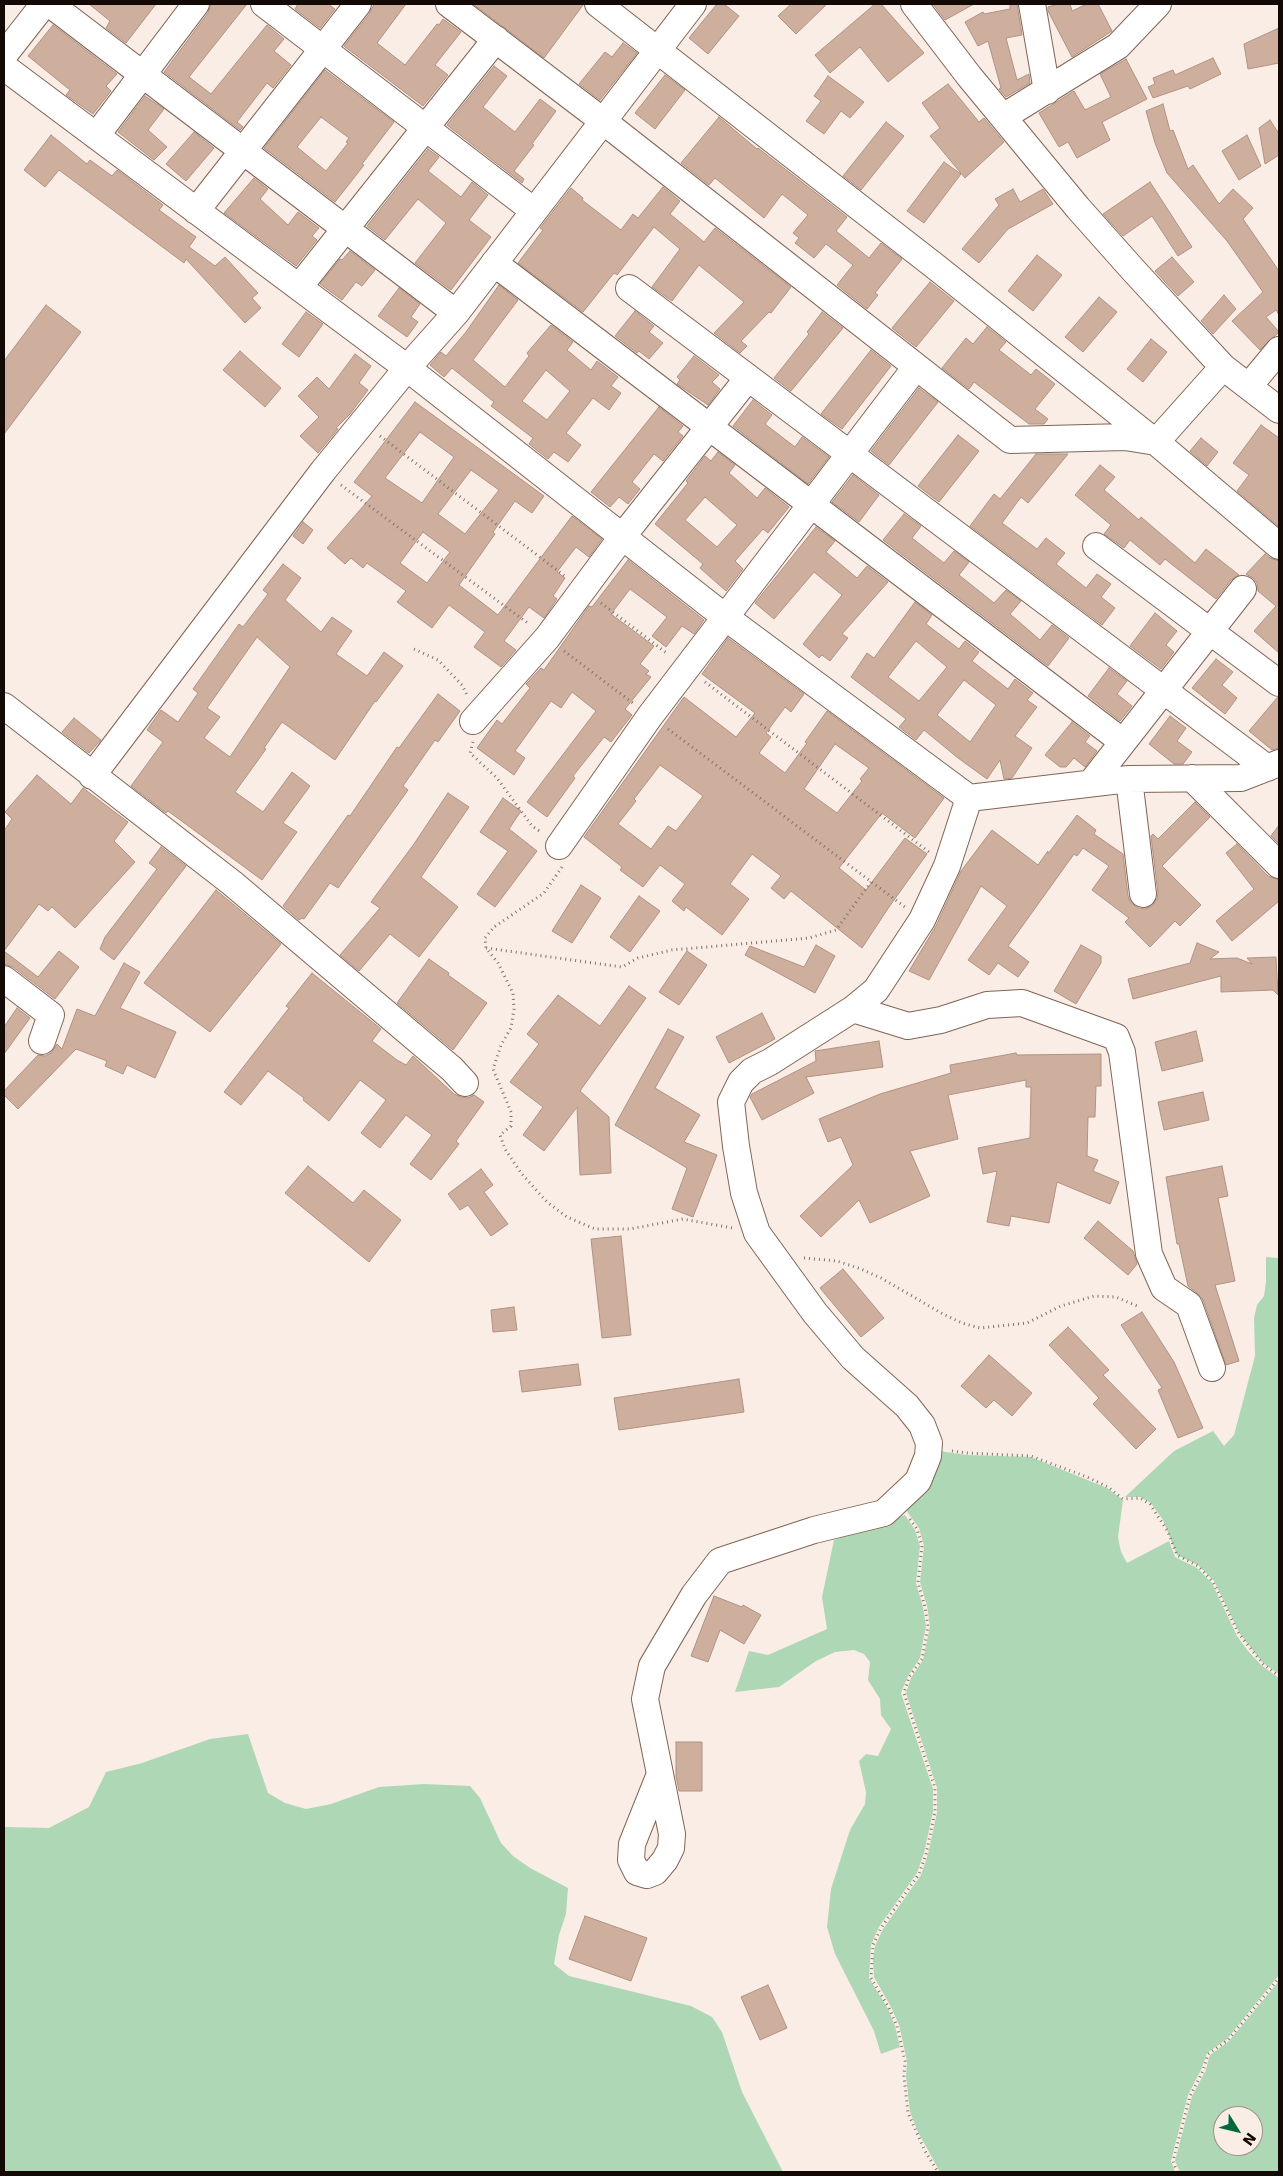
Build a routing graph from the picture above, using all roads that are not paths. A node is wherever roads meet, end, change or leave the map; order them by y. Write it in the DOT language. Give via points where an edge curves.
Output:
graph roads {
  1 [pos="44,4"];
  2 [pos="50,4"];
  3 [pos="196,4"];
  4 [pos="264,4"];
  5 [pos="358,4"];
  6 [pos="450,4"];
  7 [pos="598,4"];
  8 [pos="693,4"];
  9 [pos="914,4"];
  10 [pos="1032,4"];
  11 [pos="1158,4"];
  12 [pos="496,39"];
  13 [pos="323,49"];
  14 [pos="657,50"];
  15 [pos="4,55"];
  16 [pos="4,67"];
  17 [pos="143,74"];
  18 [pos="1047,91"];
  19 [pos="1004,117"];
  20 [pos="603,121"];
  21 [pos="425,128"];
  22 [pos="96,136"];
  23 [pos="243,151"];
  24 [pos="196,211"];
  25 [pos="534,211"];
  26 [pos="345,228"];
  27 [pos="494,263"];
  28 [pos="298,288"];
  29 [pos="629,288"];
  30 [pos="456,313"];
  31 [pos="1279,350"];
  32 [pos="916,366"];
  33 [pos="1223,367"];
  34 [pos="407,368"];
  35 [pos="748,378"];
  36 [pos="1248,386"];
  37 [pos="1279,410"];
  38 [pos="710,426"];
  39 [pos="1156,442"];
  40 [pos="850,454"];
  41 [pos="812,503"];
  42 [pos="622,537"];
  43 [pos="1096,546"];
  44 [pos="1279,546"];
  45 [pos="1242,589"];
  46 [pos="725,617"];
  47 [pos="1210,630"];
  48 [pos="1279,683"];
  49 [pos="1163,691"];
  50 [pos="4,706"];
  51 [pos="474,721"];
  52 [pos="1124,742"];
  53 [pos="1273,765"];
  54 [pos="92,776"];
  55 [pos="1129,778"];
  56 [pos="1192,778"];
  57 [pos="1091,783"];
  58 [pos="969,798"];
  59 [pos="559,846"];
  60 [pos="1279,865"];
  61 [pos="1143,894"];
  62 [pos="4,979"];
  63 [pos="853,1008"];
  64 [pos="42,1041"];
  65 [pos="465,1083"];
  66 [pos="1212,1368"];
  67 [pos="660,1774"];
  1 -- 15 [label="street"];
  2 -- 17 [label="street"];
  3 -- 17 [label="street"];
  4 -- 13 [label="street"];
  5 -- 13 [label="street"];
  6 -- 12 [label="street"];
  7 -- 14 [label="street"];
  8 -- 14 [label="street"];
  9 -- 19 [label="street"];
  10 -- 18 [label="street"];
  11 -- 18 [label="street" via="1118,46"];
  12 -- 20 [label="street"];
  12 -- 21 [label="street"];
  13 -- 21 [label="street"];
  13 -- 23 [label="street"];
  14 -- 20 [label="street"];
  14 -- 39 [label="street"];
  16 -- 22 [label="street"];
  17 -- 22 [label="street"];
  17 -- 23 [label="street"];
  18 -- 19 [label="street"];
  19 -- 33 [label="street" via="1078,208"];
  20 -- 25 [label="street"];
  20 -- 32 [label="street"];
  21 -- 25 [label="street"];
  21 -- 26 [label="street"];
  22 -- 24 [label="street"];
  23 -- 24 [label="street"];
  23 -- 26 [label="street"];
  24 -- 28 [label="street"];
  25 -- 27 [label="street"];
  26 -- 28 [label="street"];
  26 -- 30 [label="street"];
  27 -- 30 [label="street"];
  27 -- 38 [label="street"];
  28 -- 34 [label="street"];
  29 -- 35 [label="street"];
  30 -- 34 [label="street"];
  31 -- 36 [label="street"];
  32 -- 39 [label="street" via="1010,440 1125,438"];
  32 -- 40 [label="street"];
  33 -- 36 [label="street"];
  33 -- 39 [label="street"];
  34 -- 42 [label="street"];
  34 -- 54 [label="street" via="323,471"];
  35 -- 38 [label="street"];
  35 -- 40 [label="street"];
  36 -- 37 [label="street"];
  38 -- 41 [label="street"];
  38 -- 42 [label="street"];
  39 -- 44 [label="street"];
  40 -- 41 [label="street"];
  40 -- 49 [label="street"];
  41 -- 46 [label="street"];
  41 -- 52 [label="street"];
  42 -- 46 [label="street"];
  42 -- 51 [label="street" via="547,638"];
  43 -- 47 [label="street"];
  45 -- 47 [label="street"];
  46 -- 58 [label="street"];
  46 -- 59 [label="street" via="650,716"];
  47 -- 48 [label="street"];
  47 -- 49 [label="street"];
  49 -- 52 [label="street"];
  49 -- 53 [label="street"];
  50 -- 54 [label="street"];
  52 -- 57 [label="street"];
  53 -- 56 [label="street" via="1241,778"];
  54 -- 65 [label="street" via="286,927"];
  55 -- 56 [label="street"];
  55 -- 57 [label="street"];
  55 -- 61 [label="street"];
  56 -- 60 [label="street"];
  57 -- 58 [label="street"];
  58 -- 63 [label="street" via="947,866 922,920 876,990"];
  62 -- 64 [label="street" via="51,1015"];
  63 -- 66 [label="street" via="908,1026 941,1020 987,1005 1022,1003 1116,1037 1122,1052 1149,1254 1164,1288 1189,1305"];
  63 -- 67 [label="street" via="752,1071 741,1082 732,1102 736,1146 744,1193 757,1232 852,1358 907,1406 922,1425 929,1443 928,1456 918,1481 884,1513 814,1530 720,1561 694,1595 652,1666 645,1699"];
}
